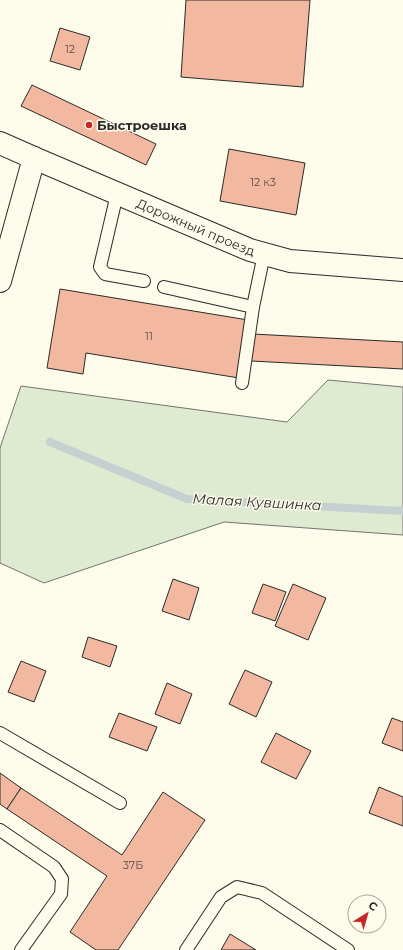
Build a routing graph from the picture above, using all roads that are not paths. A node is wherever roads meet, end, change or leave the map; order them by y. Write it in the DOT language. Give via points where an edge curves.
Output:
graph roads {
  1 [pos="0,143"];
  2 [pos="34,158"];
  3 [pos="117,194"];
  4 [pos="264,254"];
  5 [pos="403,270"];
  6 [pos="0,280"];
  7 [pos="144,282"];
  8 [pos="164,287"];
  9 [pos="253,307"];
  10 [pos="242,383"];
  11 [pos="0,733"];
  12 [pos="120,803"];
  13 [pos="0,830"];
  14 [pos="21,950"];
  15 [pos="186,950"];
  16 [pos="348,950"];
  1 -- 2 [label="street, Дорожный проезд"];
  2 -- 3 [label="street, Дорожный проезд"];
  2 -- 6 [label="street"];
  3 -- 4 [label="street, Дорожный проезд"];
  3 -- 7 [label="lane" via="100,267 105,274"];
  4 -- 5 [label="street, Дорожный проезд" via="290,261"];
  4 -- 9 [label="lane"];
  8 -- 9 [label="lane"];
  9 -- 10 [label="lane"];
  11 -- 12 [label="lane"];
  13 -- 14 [label="lane" via="54,867 62,879 60,894"];
  15 -- 16 [label="lane" via="221,897 237,887 262,893"];
}
